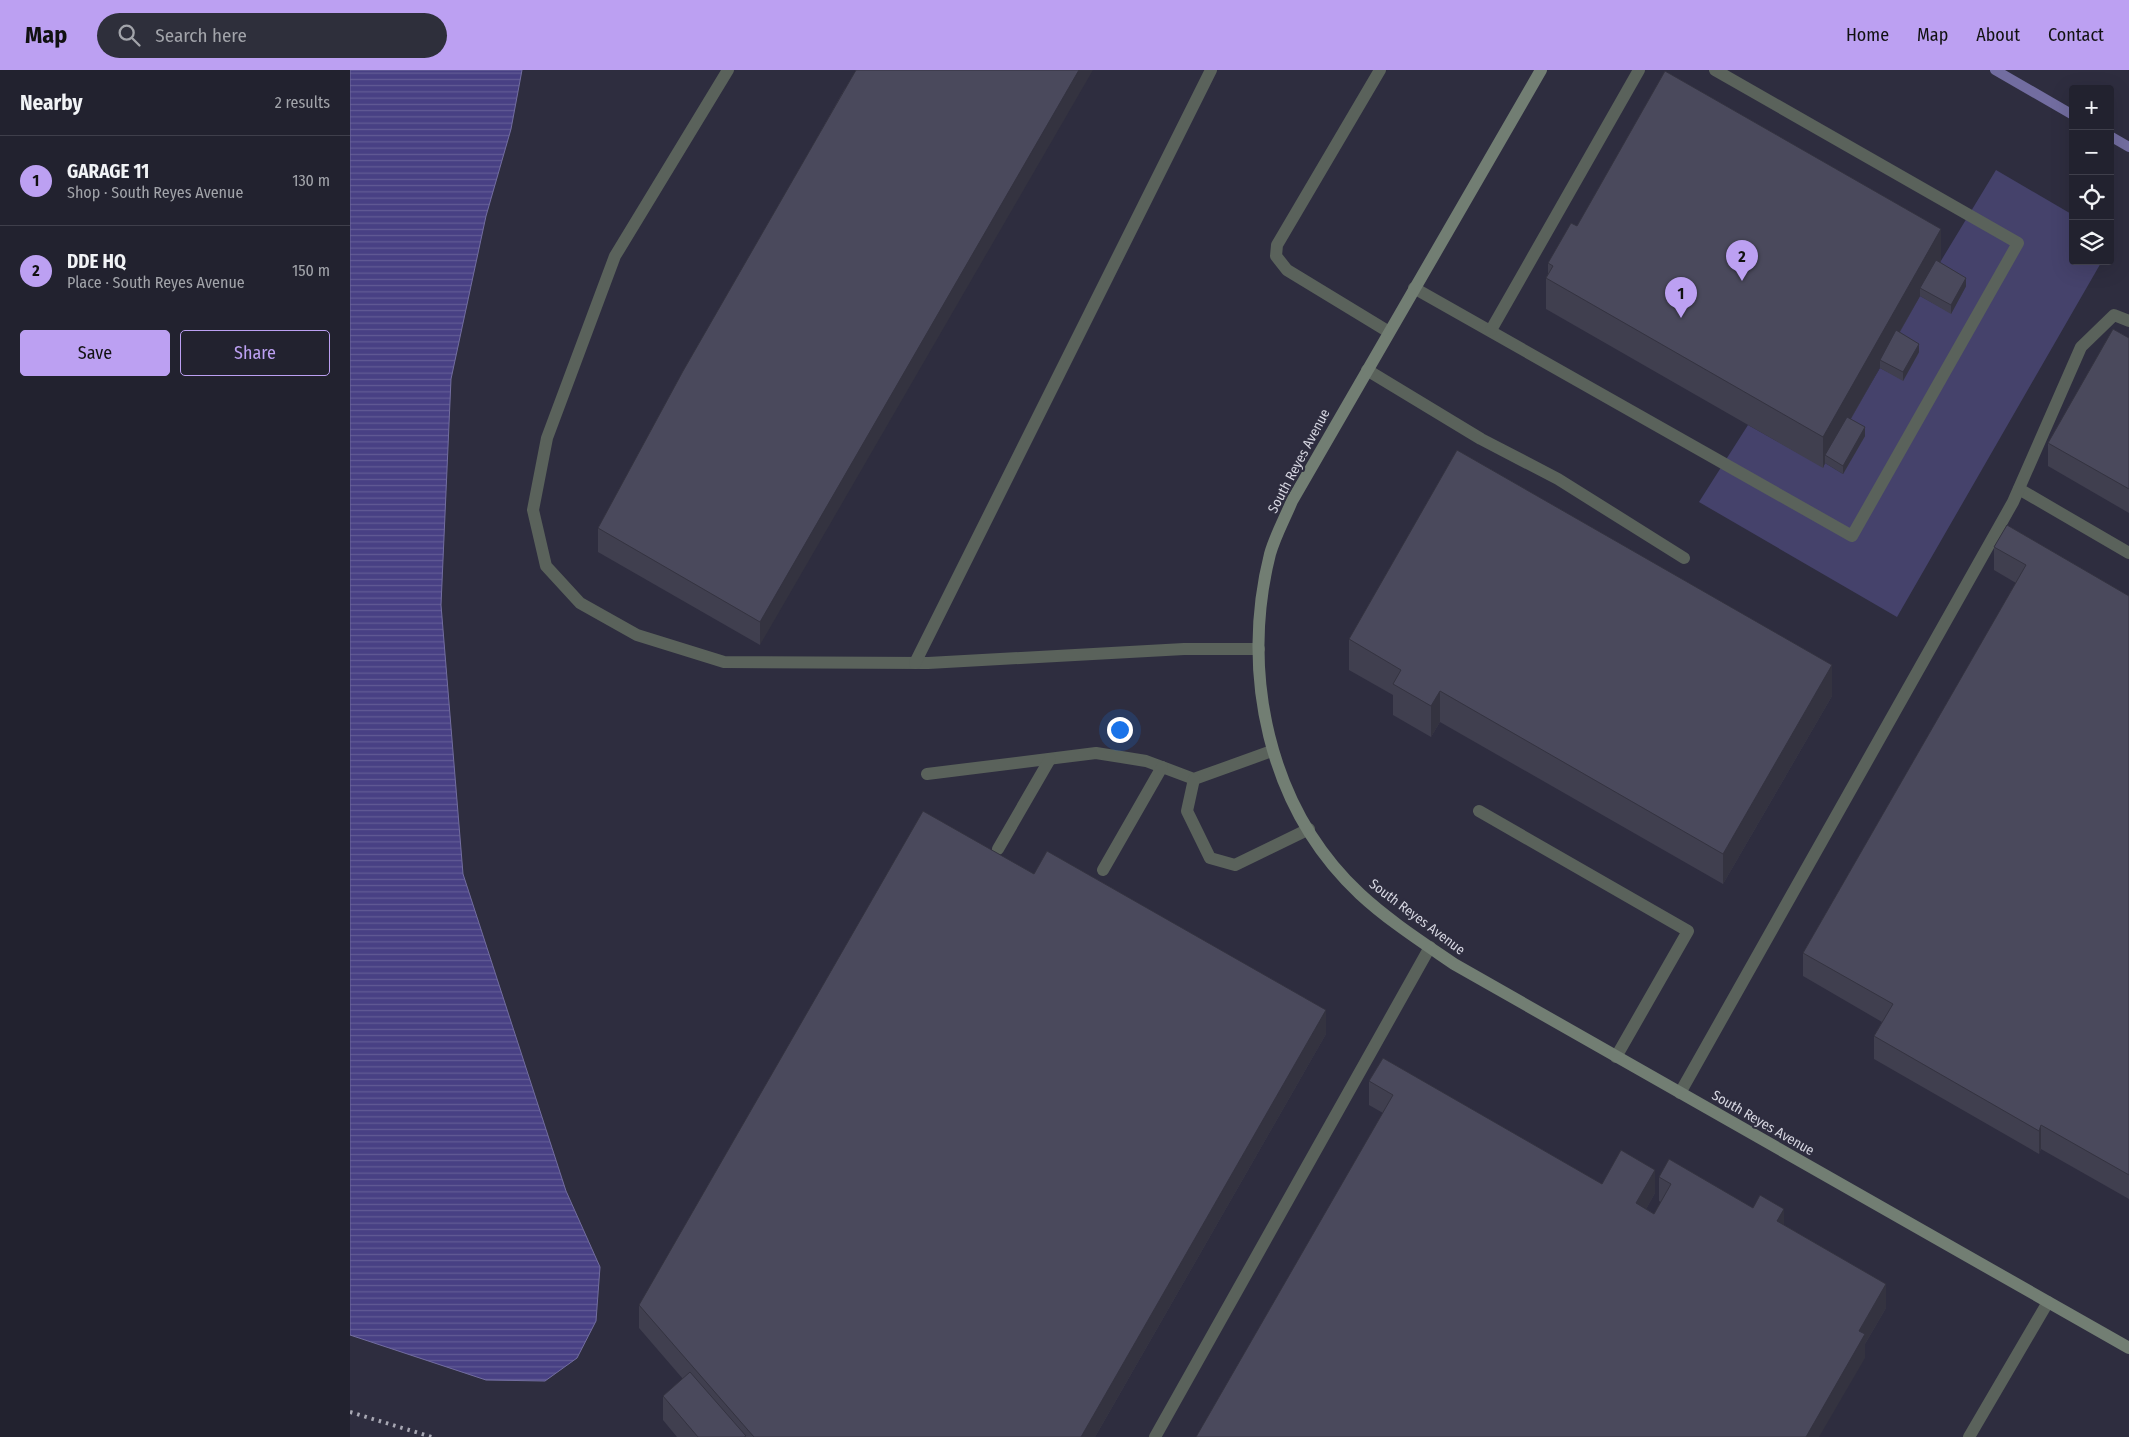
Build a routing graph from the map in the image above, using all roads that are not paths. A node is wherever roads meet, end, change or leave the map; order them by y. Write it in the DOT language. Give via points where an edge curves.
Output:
graph roads {
  1 [pos="728,70"];
  2 [pos="1211,70"];
  3 [pos="1380,70"];
  4 [pos="1541,70"];
  5 [pos="1639,70"];
  6 [pos="1715,70"];
  7 [pos="1414,288"];
  8 [pos="2129,321"];
  9 [pos="1491,330"];
  10 [pos="1389,332"];
  11 [pos="1367,370"];
  12 [pos="2019,489"];
  13 [pos="2129,553"];
  14 [pos="1684,558"];
  15 [pos="1258,649"];
  16 [pos="915,663"];
  17 [pos="1272,752"];
  18 [pos="1050,758"];
  19 [pos="1162,767"];
  20 [pos="927,774"];
  21 [pos="1194,779"];
  22 [pos="1479,812"];
  23 [pos="1309,829"];
  24 [pos="998,849"];
  25 [pos="1103,870"];
  26 [pos="1430,948"];
  27 [pos="1616,1057"];
  28 [pos="1680,1093"];
  29 [pos="2048,1302"];
  30 [pos="2129,1348"];
  31 [pos="1155,1437"];
  32 [pos="1969,1437"];
  1 -- 16 [label="lane" via="615,256 547,438 533,510 546,566 580,603 637,635 724,662"];
  2 -- 16 [label="lane"];
  3 -- 10 [label="lane" via="1277,245 1276,256 1287,270"];
  4 -- 7 [label="street, South Reyes Avenue"];
  5 -- 9 [label="lane"];
  6 -- 9 [label="lane" via="2018,243 1852,536"];
  7 -- 9 [label="lane"];
  7 -- 10 [label="street, South Reyes Avenue"];
  8 -- 12 [label="lane" via="2114,315 2081,347"];
  10 -- 11 [label="street, South Reyes Avenue"];
  11 -- 14 [label="lane" via="1481,438 1558,479"];
  11 -- 15 [label="street, South Reyes Avenue" via="1292,501 1271,553 1261,604"];
  12 -- 13 [label="lane"];
  12 -- 28 [label="lane"];
  15 -- 16 [label="lane" via="1184,649"];
  15 -- 17 [label="street, South Reyes Avenue" via="1265,722"];
  17 -- 21 [label="lane"];
  17 -- 23 [label="street, South Reyes Avenue"];
  18 -- 19 [label="lane" via="1096,753 1146,761"];
  18 -- 20 [label="lane"];
  18 -- 24 [label="lane"];
  19 -- 21 [label="lane"];
  19 -- 25 [label="lane"];
  21 -- 23 [label="lane" via="1187,811 1210,858 1235,865"];
  22 -- 27 [label="lane" via="1688,931"];
  23 -- 26 [label="street, South Reyes Avenue" via="1324,853 1359,893"];
  26 -- 27 [label="street, South Reyes Avenue"];
  26 -- 31 [label="lane"];
  27 -- 28 [label="street, South Reyes Avenue"];
  28 -- 29 [label="street, South Reyes Avenue"];
  29 -- 30 [label="street, South Reyes Avenue"];
  29 -- 32 [label="lane"];
}
